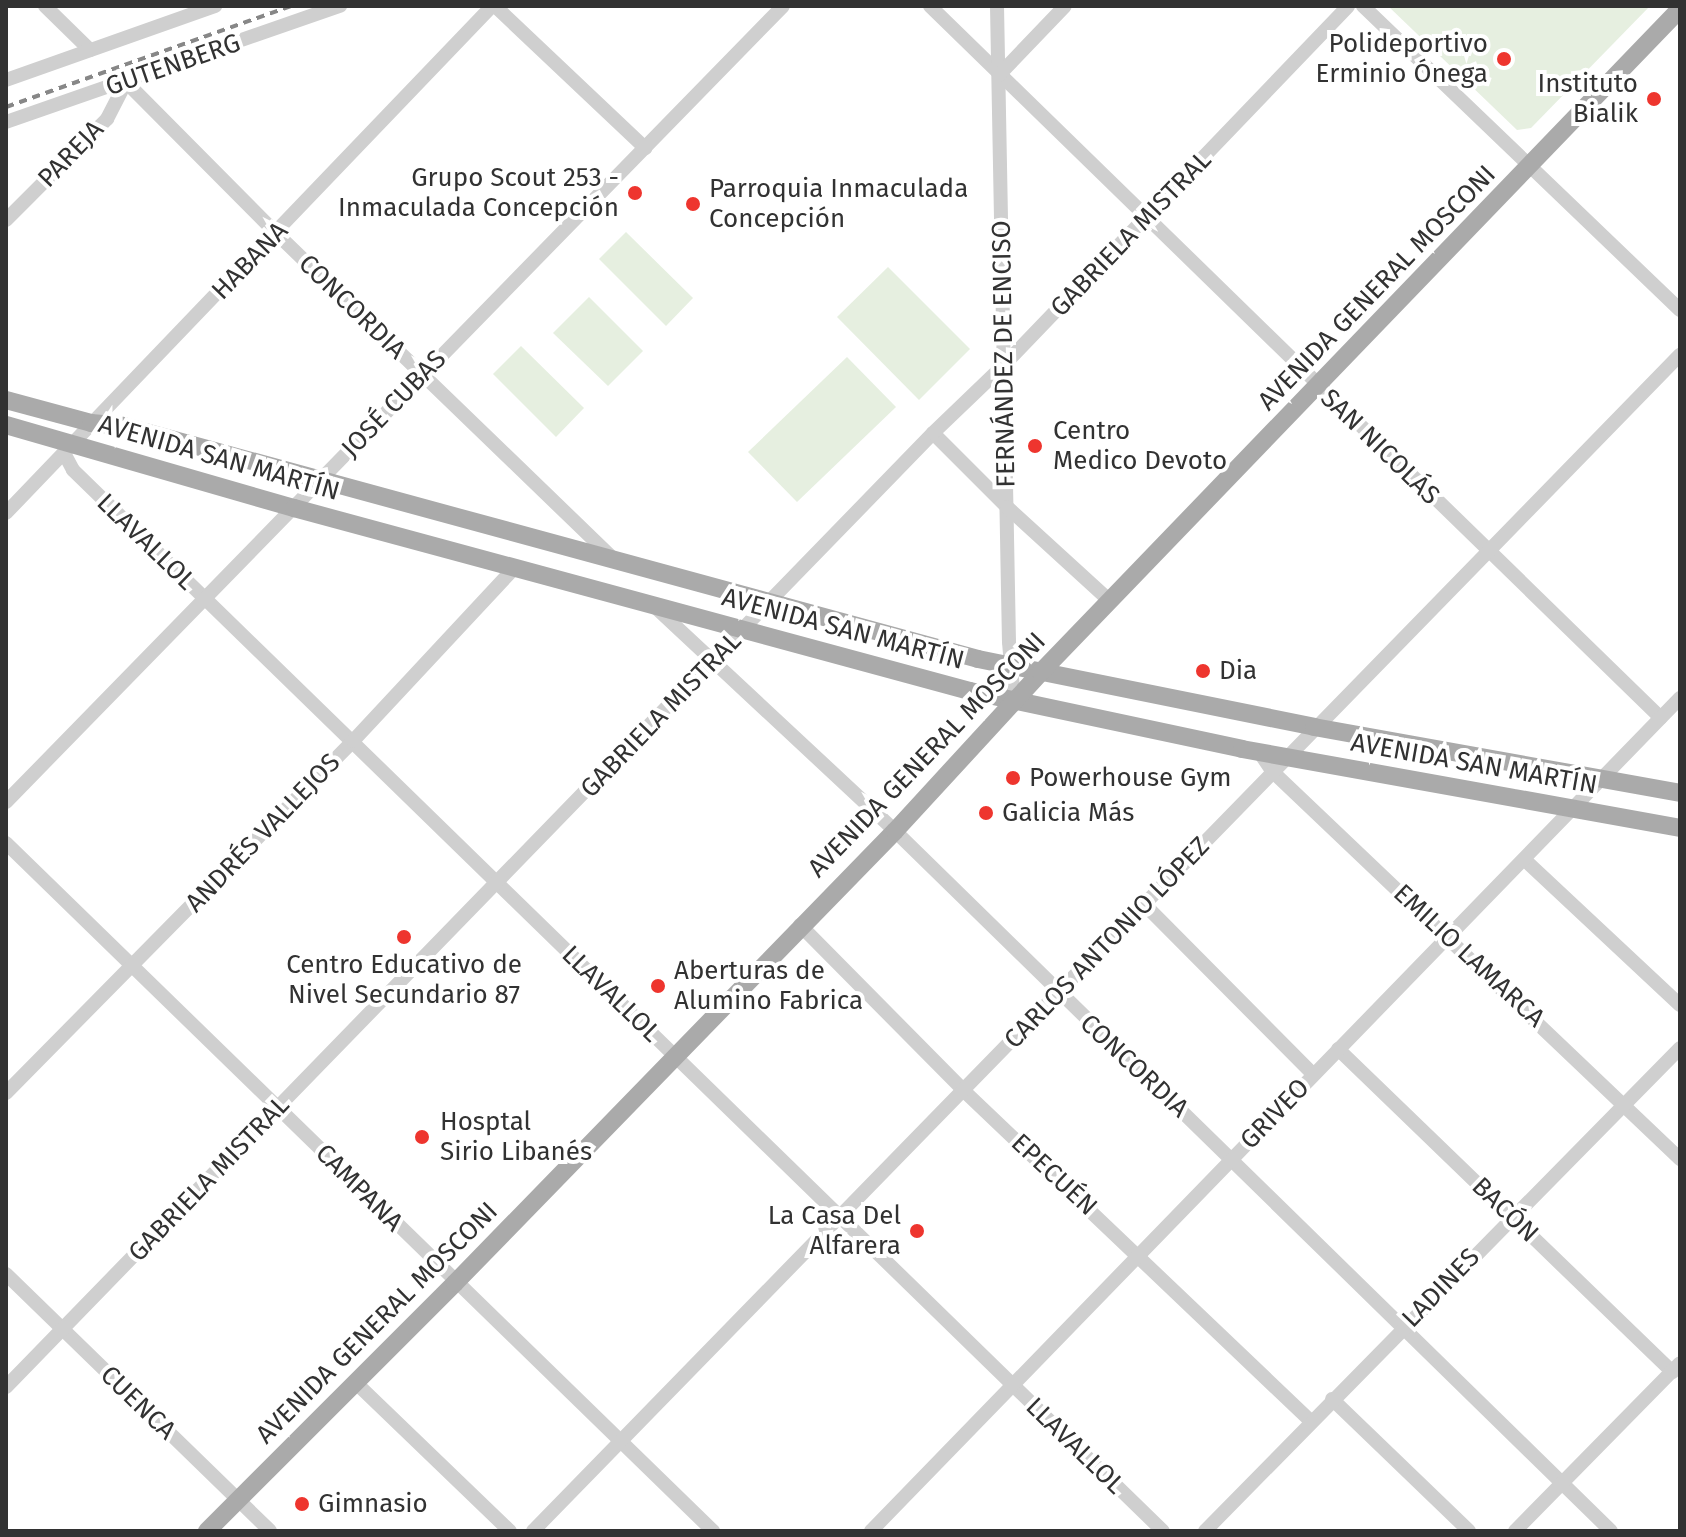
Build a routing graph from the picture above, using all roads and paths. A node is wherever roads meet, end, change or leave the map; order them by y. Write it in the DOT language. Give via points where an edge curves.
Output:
graph roads {
  1 [pos="45,6"];
  2 [pos="214,6"];
  3 [pos="340,6"];
  4 [pos="493,6"];
  5 [pos="783,6"];
  6 [pos="930,6"];
  7 [pos="997,6"];
  8 [pos="1065,6"];
  9 [pos="1348,6"];
  10 [pos="1363,6"];
  11 [pos="1680,9"];
  12 [pos="90,50"];
  13 [pos="999,75"];
  14 [pos="6,80"];
  15 [pos="126,82"];
  16 [pos="6,122"];
  17 [pos="645,148"];
  18 [pos="1530,167"];
  19 [pos="1147,218"];
  20 [pos="6,220"];
  21 [pos="277,234"];
  22 [pos="1680,310"];
  23 [pos="1680,355"];
  24 [pos="1004,365"];
  25 [pos="422,375"];
  26 [pos="1317,386"];
  27 [pos="6,400"];
  28 [pos="91,423"];
  29 [pos="6,425"];
  30 [pos="933,433"];
  31 [pos="68,448"];
  32 [pos="319,481"];
  33 [pos="1007,507"];
  34 [pos="294,508"];
  35 [pos="6,513"];
  36 [pos="1488,552"];
  37 [pos="616,561"];
  38 [pos="515,567"];
  39 [pos="204,598"];
  40 [pos="1110,601"];
  41 [pos="770,603"];
  42 [pos="653,606"];
  43 [pos="747,628"];
  44 [pos="715,661"];
  45 [pos="1010,666"];
  46 [pos="1041,672"];
  47 [pos="1680,698"];
  48 [pos="1014,701"];
  49 [pos="1661,718"];
  50 [pos="1314,727"];
  51 [pos="353,741"];
  52 [pos="1260,753"];
  53 [pos="1286,757"];
  54 [pos="1273,772"];
  55 [pos="1602,779"];
  56 [pos="1680,793"];
  57 [pos="6,802"];
  58 [pos="1574,808"];
  59 [pos="1680,828"];
  60 [pos="895,831"];
  61 [pos="6,843"];
  62 [pos="1525,860"];
  63 [pos="497,882"];
  64 [pos="1145,905"];
  65 [pos="800,925"];
  66 [pos="1449,936"];
  67 [pos="131,967"];
  68 [pos="1058,994"];
  69 [pos="1680,1005"];
  70 [pos="1680,1048"];
  71 [pos="1338,1049"];
  72 [pos="674,1055"];
  73 [pos="1313,1074"];
  74 [pos="963,1090"];
  75 [pos="6,1091"];
  76 [pos="1625,1105"];
  77 [pos="278,1109"];
  78 [pos="1232,1159"];
  79 [pos="1680,1159"];
  80 [pos="1512,1216"];
  81 [pos="839,1217"];
  82 [pos="1141,1257"];
  83 [pos="6,1274"];
  84 [pos="455,1283"];
  85 [pos="1403,1328"];
  86 [pos="62,1329"];
  87 [pos="1676,1367"];
  88 [pos="355,1382"];
  89 [pos="1013,1385"];
  90 [pos="6,1387"];
  91 [pos="1332,1399"];
  92 [pos="1311,1421"];
  93 [pos="621,1441"];
  94 [pos="1560,1482"];
  95 [pos="238,1500"];
  96 [pos="207,1531"];
  97 [pos="270,1531"];
  98 [pos="510,1531"];
  99 [pos="533,1531"];
  100 [pos="713,1531"];
  101 [pos="871,1531"];
  102 [pos="1163,1531"];
  103 [pos="1205,1531"];
  104 [pos="1469,1531"];
  105 [pos="1515,1531"];
  106 [pos="1611,1531"];
  1 -- 12 [label="street"];
  2 -- 12 [label="street, GUTENBERG"];
  3 -- 15 [label="street, GUTENBERG"];
  4 -- 17 [label="street"];
  4 -- 21 [label="street, HABANA"];
  5 -- 17 [label="street, JOSÉ CUBAS"];
  6 -- 13 [label="street, SAN NICOLÁS"];
  7 -- 13 [label="street, FERNÁNDEZ DE ENCISO"];
  8 -- 13 [label="street"];
  9 -- 19 [label="street, GABRIELA MISTRAL"];
  10 -- 18 [label="street"];
  11 -- 18 [label="main road, AVENIDA GENERAL MOSCONI"];
  12 -- 14 [label="street, GUTENBERG"];
  13 -- 19 [label="street, SAN NICOLÁS"];
  13 -- 24 [label="street, FERNÁNDEZ DE ENCISO"];
  15 -- 16 [label="street, GUTENBERG"];
  15 -- 20 [label="street, PAREJA" via="107,119"];
  15 -- 21 [label="street, CONCORDIA"];
  17 -- 25 [label="street, JOSÉ CUBAS"];
  18 -- 22 [label="street"];
  18 -- 26 [label="main road, AVENIDA GENERAL MOSCONI"];
  19 -- 24 [label="street, GABRIELA MISTRAL"];
  19 -- 26 [label="street, SAN NICOLÁS"];
  21 -- 25 [label="street, CONCORDIA"];
  21 -- 28 [label="street, HABANA"];
  23 -- 36 [label="street, CARLOS ANTONIO LÓPEZ"];
  24 -- 30 [label="street, GABRIELA MISTRAL"];
  24 -- 33 [label="street, FERNÁNDEZ DE ENCISO"];
  25 -- 32 [label="street, JOSÉ CUBAS"];
  25 -- 37 [label="street, CONCORDIA"];
  26 -- 36 [label="street, SAN NICOLÁS"];
  26 -- 40 [label="main road, AVENIDA GENERAL MOSCONI"];
  27 -- 28 [label="main road, AVENIDA SAN MARTÍN"];
  28 -- 31 [label="street, HABANA"];
  28 -- 32 [label="main road, AVENIDA SAN MARTÍN" via="123,426"];
  29 -- 31 [label="main road, AVENIDA SAN MARTÍN"];
  30 -- 33 [label="street"];
  30 -- 41 [label="street, GABRIELA MISTRAL"];
  31 -- 34 [label="main road, AVENIDA SAN MARTÍN"];
  31 -- 35 [label="street, HABANA"];
  31 -- 39 [label="street, LLAVALLOL" via="73,470"];
  32 -- 34 [label="street, JOSÉ CUBAS"];
  32 -- 37 [label="main road, AVENIDA SAN MARTÍN"];
  33 -- 40 [label="street"];
  33 -- 45 [label="street, FERNÁNDEZ DE ENCISO"];
  34 -- 38 [label="main road, AVENIDA SAN MARTÍN"];
  34 -- 39 [label="street, JOSÉ CUBAS"];
  36 -- 49 [label="street, SAN NICOLÁS"];
  36 -- 50 [label="street, CARLOS ANTONIO LÓPEZ"];
  37 -- 41 [label="main road, AVENIDA SAN MARTÍN"];
  38 -- 42 [label="main road, AVENIDA SAN MARTÍN"];
  38 -- 51 [label="street, ANDRÉS VALLEJOS"];
  39 -- 51 [label="street, LLAVALLOL"];
  39 -- 57 [label="street, JOSÉ CUBAS"];
  40 -- 46 [label="main road, AVENIDA GENERAL MOSCONI"];
  41 -- 43 [label="street, GABRIELA MISTRAL"];
  41 -- 45 [label="main road, AVENIDA SAN MARTÍN"];
  42 -- 43 [label="main road, AVENIDA SAN MARTÍN"];
  42 -- 44 [label="street, CONCORDIA"];
  43 -- 44 [label="street, GABRIELA MISTRAL"];
  43 -- 48 [label="main road, AVENIDA SAN MARTÍN"];
  44 -- 60 [label="street, CONCORDIA"];
  44 -- 63 [label="street, GABRIELA MISTRAL"];
  45 -- 46 [label="main road, AVENIDA SAN MARTÍN"];
  45 -- 48 [label="street, FERNÁNDEZ DE ENCISO"];
  46 -- 48 [label="main road, AVENIDA GENERAL MOSCONI"];
  46 -- 50 [label="main road, AVENIDA SAN MARTÍN"];
  47 -- 49 [label="street, GRIVEO"];
  48 -- 52 [label="main road, AVENIDA SAN MARTÍN"];
  48 -- 60 [label="main road, AVENIDA GENERAL MOSCONI"];
  49 -- 55 [label="street, GRIVEO"];
  50 -- 53 [label="street, CARLOS ANTONIO LÓPEZ"];
  50 -- 55 [label="main road, AVENIDA SAN MARTÍN"];
  51 -- 63 [label="street, LLAVALLOL"];
  51 -- 67 [label="street, ANDRÉS VALLEJOS"];
  52 -- 53 [label="main road, AVENIDA SAN MARTÍN"];
  52 -- 54 [label="street, EMILIO LAMARCA"];
  53 -- 54 [label="street, CARLOS ANTONIO LÓPEZ"];
  53 -- 58 [label="main road, AVENIDA SAN MARTÍN"];
  54 -- 64 [label="street, CARLOS ANTONIO LÓPEZ"];
  54 -- 66 [label="street, EMILIO LAMARCA"];
  55 -- 56 [label="main road, AVENIDA SAN MARTÍN"];
  55 -- 58 [label="street, GRIVEO"];
  58 -- 59 [label="main road, AVENIDA SAN MARTÍN"];
  58 -- 62 [label="street, GRIVEO"];
  60 -- 65 [label="main road, AVENIDA GENERAL MOSCONI"];
  60 -- 68 [label="street, CONCORDIA"];
  61 -- 67 [label="street, CAMPANA"];
  62 -- 66 [label="street, GRIVEO"];
  62 -- 69 [label="street"];
  63 -- 72 [label="street, LLAVALLOL"];
  63 -- 77 [label="street, GABRIELA MISTRAL"];
  64 -- 68 [label="street, CARLOS ANTONIO LÓPEZ"];
  64 -- 73 [label="street"];
  65 -- 72 [label="main road, AVENIDA GENERAL MOSCONI"];
  65 -- 74 [label="street, EPECUÉN"];
  66 -- 71 [label="street, GRIVEO"];
  66 -- 76 [label="street, EMILIO LAMARCA"];
  67 -- 75 [label="street, ANDRÉS VALLEJOS"];
  67 -- 77 [label="street, CAMPANA"];
  68 -- 74 [label="street, CARLOS ANTONIO LÓPEZ"];
  68 -- 78 [label="street, CONCORDIA"];
  70 -- 76 [label="street, LADINES"];
  71 -- 73 [label="street, GRIVEO"];
  71 -- 80 [label="street, BACÓN"];
  72 -- 81 [label="street, LLAVALLOL"];
  72 -- 84 [label="main road, AVENIDA GENERAL MOSCONI"];
  73 -- 78 [label="street, GRIVEO"];
  74 -- 81 [label="street, CARLOS ANTONIO LÓPEZ"];
  74 -- 82 [label="street, EPECUÉN"];
  76 -- 79 [label="street, EMILIO LAMARCA"];
  76 -- 80 [label="street, LADINES"];
  77 -- 84 [label="street, CAMPANA"];
  77 -- 86 [label="street, GABRIELA MISTRAL"];
  78 -- 82 [label="street, GRIVEO"];
  78 -- 85 [label="street, CONCORDIA"];
  80 -- 85 [label="street, LADINES"];
  80 -- 87 [label="street, BACÓN"];
  81 -- 89 [label="street, LLAVALLOL"];
  81 -- 93 [label="street, CARLOS ANTONIO LÓPEZ"];
  82 -- 89 [label="street, GRIVEO"];
  82 -- 92 [label="street, EPECUÉN"];
  83 -- 86 [label="street, CUENCA"];
  84 -- 88 [label="main road, AVENIDA GENERAL MOSCONI"];
  84 -- 93 [label="street, CAMPANA"];
  85 -- 91 [label="street, LADINES"];
  85 -- 94 [label="street, CONCORDIA"];
  86 -- 90 [label="street, GABRIELA MISTRAL"];
  86 -- 95 [label="street, CUENCA"];
  87 -- 94 [label="street"];
  88 -- 95 [label="main road, AVENIDA GENERAL MOSCONI"];
  88 -- 98 [label="street"];
  89 -- 101 [label="street, GRIVEO"];
  89 -- 102 [label="street, LLAVALLOL"];
  91 -- 92 [label="street, LADINES"];
  91 -- 104 [label="street"];
  92 -- 103 [label="street, LADINES"];
  93 -- 99 [label="street, CARLOS ANTONIO LÓPEZ"];
  93 -- 100 [label="street, CAMPANA"];
  94 -- 105 [label="street"];
  94 -- 106 [label="street, CONCORDIA"];
  95 -- 96 [label="main road, AVENIDA GENERAL MOSCONI"];
  95 -- 97 [label="street, CUENCA"];
}
